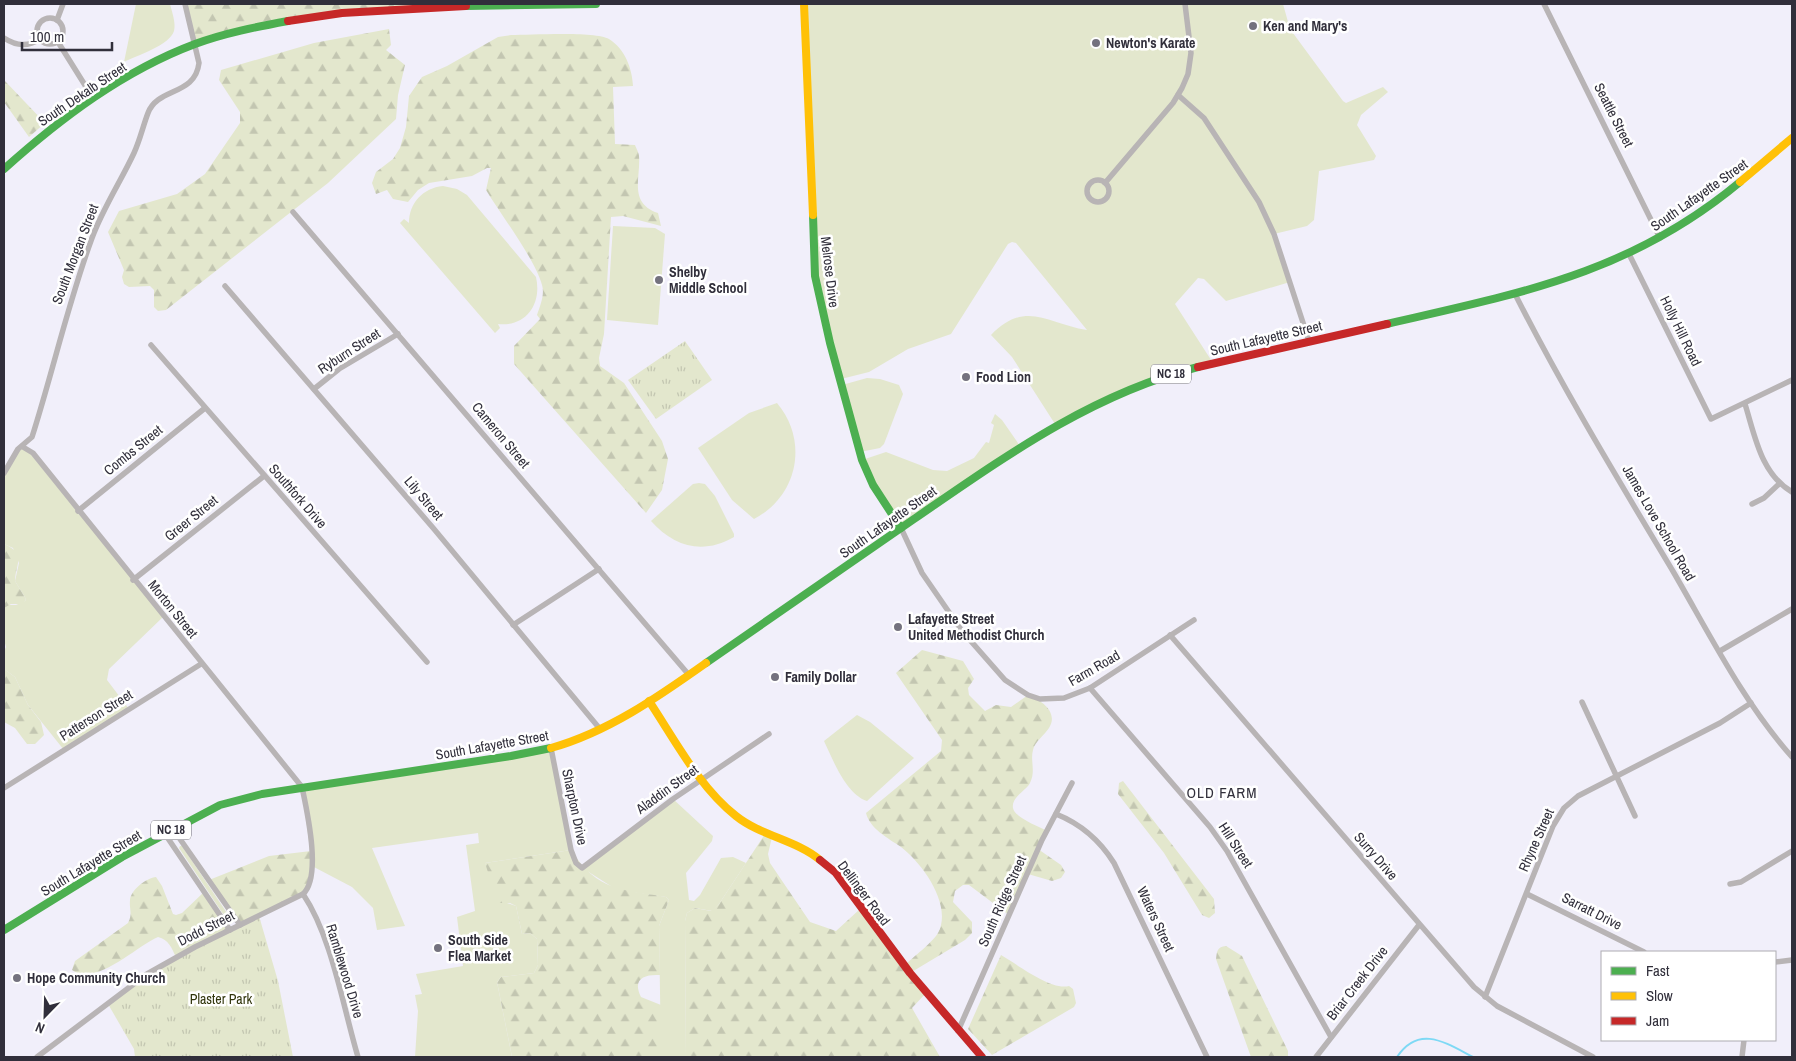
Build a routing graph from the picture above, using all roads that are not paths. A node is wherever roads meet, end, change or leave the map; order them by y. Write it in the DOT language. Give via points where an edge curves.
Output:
graph roads {
  1 [pos="63,4"];
  2 [pos="185,4"];
  3 [pos="596,4"];
  4 [pos="804,4"];
  5 [pos="1185,4"];
  6 [pos="1544,4"];
  7 [pos="57,20"];
  8 [pos="4,38"];
  9 [pos="40,39"];
  10 [pos="58,42"];
  11 [pos="194,45"];
  12 [pos="1178,95"];
  13 [pos="93,98"];
  14 [pos="1792,138"];
  15 [pos="4,169"];
  16 [pos="1105,183"];
  17 [pos="293,212"];
  18 [pos="1660,238"];
  19 [pos="1630,254"];
  20 [pos="225,286"];
  21 [pos="1515,294"];
  22 [pos="398,334"];
  23 [pos="1309,341"];
  24 [pos="151,345"];
  25 [pos="1792,380"];
  26 [pos="314,389"];
  27 [pos="1745,404"];
  28 [pos="205,408"];
  29 [pos="23,447"];
  30 [pos="4,473"];
  31 [pos="264,476"];
  32 [pos="1780,484"];
  33 [pos="1792,492"];
  34 [pos="1752,504"];
  35 [pos="78,511"];
  36 [pos="901,528"];
  37 [pos="598,569"];
  38 [pos="133,580"];
  39 [pos="1792,609"];
  40 [pos="1194,620"];
  41 [pos="513,625"];
  42 [pos="1170,635"];
  43 [pos="1720,651"];
  44 [pos="427,662"];
  45 [pos="202,664"];
  46 [pos="689,675"];
  47 [pos="1090,688"];
  48 [pos="649,701"];
  49 [pos="1582,702"];
  50 [pos="1751,703"];
  51 [pos="600,729"];
  52 [pos="769,734"];
  53 [pos="551,748"];
  54 [pos="1792,757"];
  55 [pos="1616,775"];
  56 [pos="702,780"];
  57 [pos="1072,783"];
  58 [pos="4,788"];
  59 [pos="302,788"];
  60 [pos="1056,814"];
  61 [pos="1634,816"];
  62 [pos="174,829"];
  63 [pos="165,834"];
  64 [pos="1792,851"];
  65 [pos="582,868"];
  66 [pos="1730,884"];
  67 [pos="303,894"];
  68 [pos="1527,894"];
  69 [pos="240,925"];
  70 [pos="1419,925"];
  71 [pos="4,930"];
  72 [pos="230,930"];
  73 [pos="1642,951"];
  74 [pos="1792,960"];
  75 [pos="1776,962"];
  76 [pos="1485,997"];
  77 [pos="958,1031"];
  78 [pos="1331,1037"];
  79 [pos="1744,1041"];
  80 [pos="40,1056"];
  81 [pos="358,1057"];
  82 [pos="982,1057"];
  83 [pos="1207,1057"];
  84 [pos="1316,1057"];
  85 [pos="1593,1057"];
  86 [pos="1742,1057"];
  1 -- 7 [label="street"];
  2 -- 11 [label="street, South Morgan Street"];
  3 -- 11 [label="main road, South Dekalb Street" via="347,12 268,23"];
  4 -- 36 [label="main road, Melrose Drive" via="816,276 830,343 862,460 873,485"];
  5 -- 12 [label="street" via="1191,53 1188,74"];
  6 -- 18 [label="street, Seattle Street"];
  7 -- 9 [label="street" via="47,19 40,23 37,31"];
  7 -- 10 [label="street" via="63,32"];
  8 -- 9 [label="street" via="22,45"];
  9 -- 10 [label="street" via="47,44"];
  10 -- 13 [label="street"];
  11 -- 13 [label="main road, South Dekalb Street" via="137,71"];
  11 -- 29 [label="street, South Morgan Street" via="199,63 195,78 150,109 134,153 93,235 69,303 32,435"];
  12 -- 16 [label="street"];
  12 -- 23 [label="street" via="1204,118 1260,202 1274,234"];
  13 -- 15 [label="main road, South Dekalb Street"];
  14 -- 18 [label="main road, South Lafayette Street / NC 18" via="1736,186"];
  17 -- 22 [label="street, Cameron Street"];
  18 -- 19 [label="main road, South Lafayette Street / NC 18"];
  19 -- 21 [label="main road, South Lafayette Street / NC 18" via="1580,276"];
  19 -- 27 [label="street, Holly Hill Road" via="1710,419"];
  20 -- 26 [label="street, Lily Street"];
  21 -- 23 [label="main road, South Lafayette Street / NC 18"];
  21 -- 43 [label="street, James Love School Road" via="1589,429"];
  22 -- 26 [label="street, Ryburn Street"];
  22 -- 37 [label="street, Cameron Street"];
  23 -- 36 [label="main road, South Lafayette Street / NC 18" via="1159,378 1094,405 1020,446"];
  24 -- 28 [label="street, Southfork Drive"];
  25 -- 27 [label="street"];
  26 -- 41 [label="street, Lily Street"];
  27 -- 32 [label="street" via="1768,470"];
  28 -- 31 [label="street, Southfork Drive"];
  28 -- 35 [label="street, Combs Street"];
  29 -- 30 [label="street, South Morgan Street"];
  29 -- 35 [label="street, Morton Street" via="33,453"];
  31 -- 38 [label="street, Greer Street"];
  31 -- 44 [label="street, Southfork Drive"];
  32 -- 33 [label="street"];
  32 -- 34 [label="street"];
  35 -- 38 [label="street, Morton Street"];
  36 -- 46 [label="main road, South Lafayette Street / NC 18"];
  36 -- 47 [label="street, Farm Road" via="936,596 1006,680 1040,699 1064,698"];
  37 -- 41 [label="street"];
  37 -- 46 [label="street, Cameron Street"];
  38 -- 45 [label="street, Morton Street"];
  39 -- 43 [label="street"];
  40 -- 42 [label="street, Farm Road"];
  41 -- 51 [label="street, Lily Street"];
  42 -- 47 [label="street, Farm Road"];
  42 -- 70 [label="street, Surry Drive"];
  43 -- 50 [label="street, James Love School Road"];
  45 -- 58 [label="street, Patterson Street"];
  45 -- 59 [label="street, Morton Street"];
  46 -- 48 [label="main road, South Lafayette Street / NC 18"];
  47 -- 78 [label="street, Hill Street" via="1227,851"];
  48 -- 51 [label="main road, South Lafayette Street / NC 18"];
  48 -- 56 [label="main road, Dellinger Road"];
  49 -- 55 [label="street"];
  50 -- 54 [label="street, James Love School Road"];
  50 -- 55 [label="street, Rhyne Street" via="1720,723"];
  51 -- 53 [label="main road, South Lafayette Street / NC 18"];
  52 -- 56 [label="street, Aladdin Street"];
  53 -- 59 [label="main road, South Lafayette Street / NC 18"];
  53 -- 65 [label="street, Sharpton Drive" via="571,850"];
  55 -- 61 [label="street"];
  55 -- 68 [label="street, Rhyne Street" via="1578,796 1564,808 1553,826"];
  56 -- 65 [label="street, Aladdin Street"];
  56 -- 77 [label="main road, Dellinger Road" via="714,795 748,824 812,852 827,864"];
  57 -- 60 [label="street, South Ridge Street"];
  59 -- 62 [label="main road, South Lafayette Street / NC 18" via="220,805"];
  59 -- 67 [label="street" via="312,866 308,887"];
  60 -- 77 [label="street, South Ridge Street"];
  60 -- 83 [label="street, Waters Street" via="1085,829 1103,845"];
  62 -- 63 [label="main road, South Lafayette Street / NC 18"];
  62 -- 69 [label="street"];
  63 -- 71 [label="main road, South Lafayette Street / NC 18" via="108,865"];
  63 -- 72 [label="street"];
  64 -- 66 [label="street" via="1741,882"];
  67 -- 69 [label="street, Dodd Street"];
  67 -- 81 [label="street, Ramblewood Drive" via="323,933"];
  68 -- 73 [label="street, Sarratt Drive"];
  68 -- 76 [label="street, Rhyne Street"];
  69 -- 72 [label="street, Dodd Street"];
  70 -- 76 [label="street, Surry Drive"];
  70 -- 78 [label="street, Briar Creek Drive"];
  72 -- 80 [label="street, Dodd Street" via="147,974"];
  74 -- 75 [label="street"];
  76 -- 85 [label="street, Surry Drive"];
  77 -- 82 [label="main road, Dellinger Road"];
  78 -- 84 [label="street, Briar Creek Drive"];
  79 -- 86 [label="street"];
}
